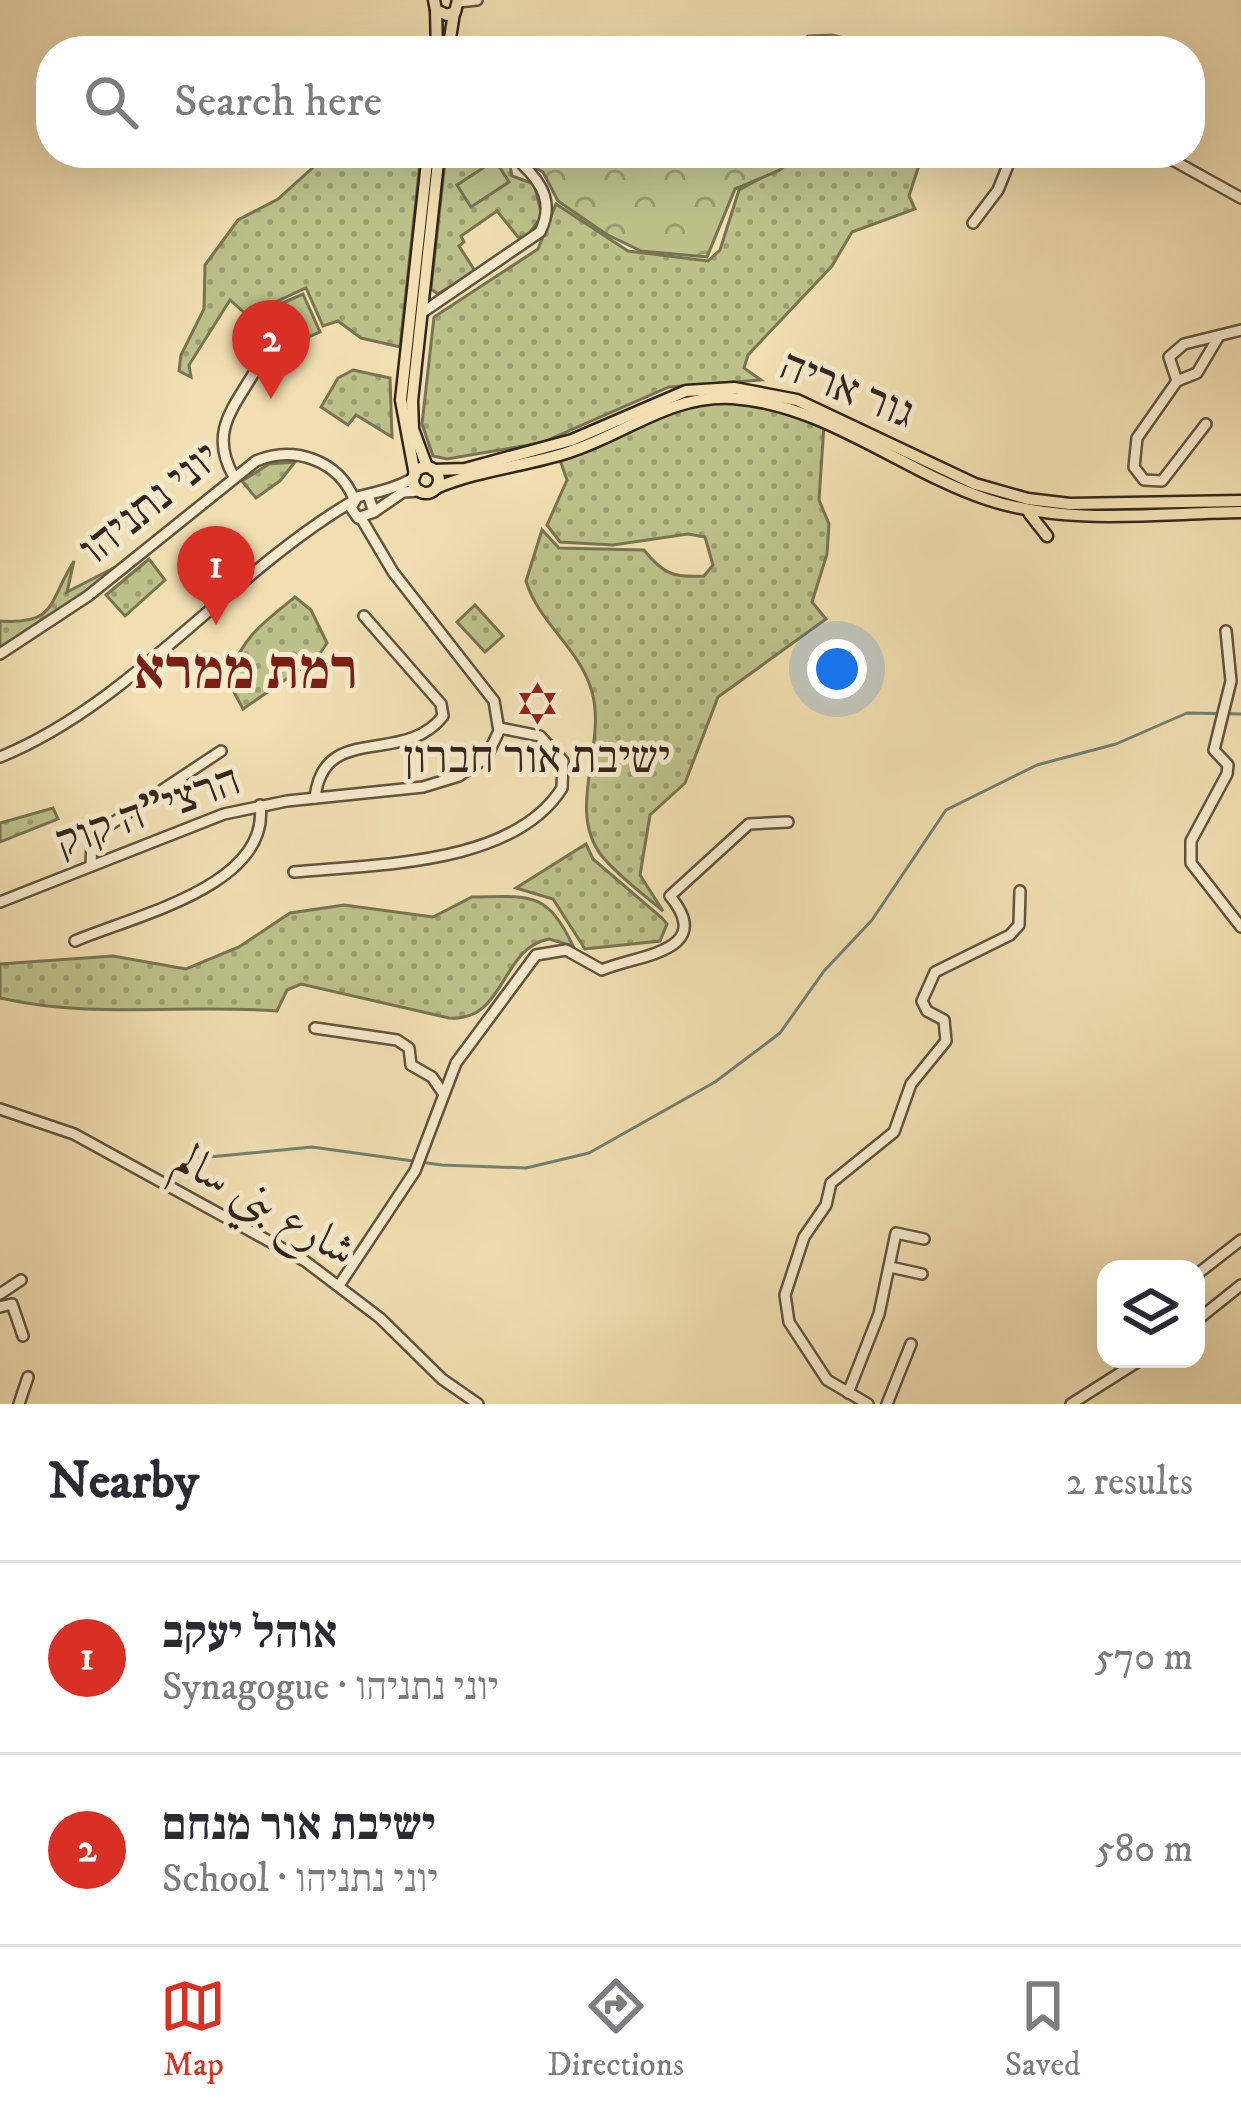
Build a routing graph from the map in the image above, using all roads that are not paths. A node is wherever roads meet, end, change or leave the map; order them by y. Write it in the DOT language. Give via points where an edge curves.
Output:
graph roads {
  1 [pos="477,0"];
  2 [pos="457,4"];
  3 [pos="435,5"];
  4 [pos="436,36"];
  5 [pos="451,36"];
  6 [pos="426,168"];
  7 [pos="437,168"];
  8 [pos="525,168"];
  9 [pos="1007,168"];
  10 [pos="1187,168"];
  11 [pos="1241,198"];
  12 [pos="974,223"];
  13 [pos="424,295"];
  14 [pos="442,301"];
  15 [pos="423,313"];
  16 [pos="1241,330"];
  17 [pos="1219,337"];
  18 [pos="259,364"];
  19 [pos="1177,381"];
  20 [pos="1206,424"];
  21 [pos="430,468"];
  22 [pos="414,476"];
  23 [pos="234,477"];
  24 [pos="436,488"];
  25 [pos="421,491"];
  26 [pos="360,497"];
  27 [pos="1241,501"];
  28 [pos="1021,508"];
  29 [pos="1241,512"];
  30 [pos="366,516"];
  31 [pos="315,521"];
  32 [pos="1047,536"];
  33 [pos="364,616"];
  34 [pos="1226,632"];
  35 [pos="0,654"];
  36 [pos="500,728"];
  37 [pos="221,751"];
  38 [pos="0,754"];
  39 [pos="315,798"];
  40 [pos="260,805"];
  41 [pos="788,822"];
  42 [pos="91,866"];
  43 [pos="294,872"];
  44 [pos="1020,891"];
  45 [pos="0,902"];
  46 [pos="1241,927"];
  47 [pos="75,941"];
  48 [pos="315,1028"];
  49 [pos="443,1093"];
  50 [pos="0,1109"];
  51 [pos="924,1239"];
  52 [pos="1241,1240"];
  53 [pos="890,1267"];
  54 [pos="1205,1268"];
  55 [pos="922,1274"];
  56 [pos="21,1280"];
  57 [pos="340,1284"];
  58 [pos="1241,1285"];
  59 [pos="0,1294"];
  60 [pos="26,1300"];
  61 [pos="6,1305"];
  62 [pos="1205,1314"];
  63 [pos="22,1336"];
  64 [pos="911,1344"];
  65 [pos="1128,1368"];
  66 [pos="28,1377"];
  67 [pos="848,1394"];
  68 [pos="474,1403"];
  69 [pos="19,1404"];
  70 [pos="868,1404"];
  71 [pos="887,1404"];
  72 [pos="1071,1404"];
  1 -- 2 [label="street"];
  2 -- 3 [label="main road" via="443,15"];
  2 -- 5 [label="main road"];
  3 -- 4 [label="main road"];
  6 -- 22 [label="main road" via="401,400"];
  7 -- 13 [label="main road"];
  8 -- 14 [label="street" via="546,196 544,226"];
  9 -- 12 [label="street"];
  10 -- 11 [label="street"];
  13 -- 14 [label="street"];
  13 -- 15 [label="main road"];
  14 -- 15 [label="street"];
  15 -- 21 [label="main road" via="412,414 418,452"];
  16 -- 17 [label="street"];
  17 -- 19 [label="street" via="1197,373"];
  17 -- 19 [label="street" via="1184,344 1169,357"];
  18 -- 23 [label="street" via="220,434"];
  19 -- 20 [label="street" via="1137,438 1134,467 1144,480 1162,481"];
  21 -- 22 [label="main road"];
  21 -- 24 [label="main road"];
  21 -- 27 [label="main road, גור אריה" via="465,469 556,445 686,391 734,388 797,400 975,484 1028,499"];
  22 -- 25 [label="main road"];
  22 -- 26 [label="street"];
  23 -- 26 [label="street, יוני נתניהו" via="288,453 320,462"];
  23 -- 35 [label="street, יוני נתניהו" via="88,596"];
  24 -- 25 [label="main road, גור אריה"];
  24 -- 28 [label="main road, גור אריה" via="564,454 650,413 717,398 793,411 971,494"];
  25 -- 30 [label="street" via="404,492"];
  26 -- 30 [label="street"];
  26 -- 30 [label="street"];
  26 -- 31 [label="street"];
  28 -- 29 [label="main road, גור אריה"];
  28 -- 32 [label="main road"];
  30 -- 31 [label="street"];
  30 -- 36 [label="street" via="376,543 483,683"];
  31 -- 38 [label="street" via="133,674"];
  33 -- 39 [label="street" via="443,716 408,740 332,758"];
  34 -- 46 [label="street" via="1231,681 1214,750 1227,774 1191,842 1191,863"];
  36 -- 39 [label="street, הרצי\"ה קוק" via="486,758 448,780"];
  36 -- 43 [label="street" via="540,736 563,761 562,788 531,819 445,855"];
  37 -- 42 [label="street" via="99,832"];
  39 -- 40 [label="street, הרצי\"ה קוק"];
  40 -- 42 [label="street, הרצי\"ה קוק"];
  40 -- 47 [label="street" via="256,841 236,871"];
  41 -- 49 [label="street" via="749,824 670,896 683,921 667,953 602,970 566,950 536,955"];
  42 -- 45 [label="street, הרצי\"ה קוק"];
  44 -- 67 [label="street" via="1010,935 935,972 922,1001 944,1020 946,1040 911,1084 894,1132 831,1183 793,1268 788,1322 826,1380"];
  48 -- 49 [label="street" via="397,1040"];
  49 -- 57 [label="street" via="415,1171"];
  50 -- 57 [label="street, شارع بني سالم" via="74,1134"];
  51 -- 53 [label="street" via="896,1233"];
  52 -- 54 [label="street"];
  53 -- 55 [label="street"];
  53 -- 67 [label="street"];
  56 -- 59 [label="street"];
  57 -- 68 [label="street, شارع بني سالم"];
  58 -- 62 [label="street"];
  60 -- 61 [label="street"];
  61 -- 63 [label="street"];
  64 -- 71 [label="street"];
  65 -- 72 [label="street"];
  66 -- 69 [label="street"];
  67 -- 70 [label="street"];
}
